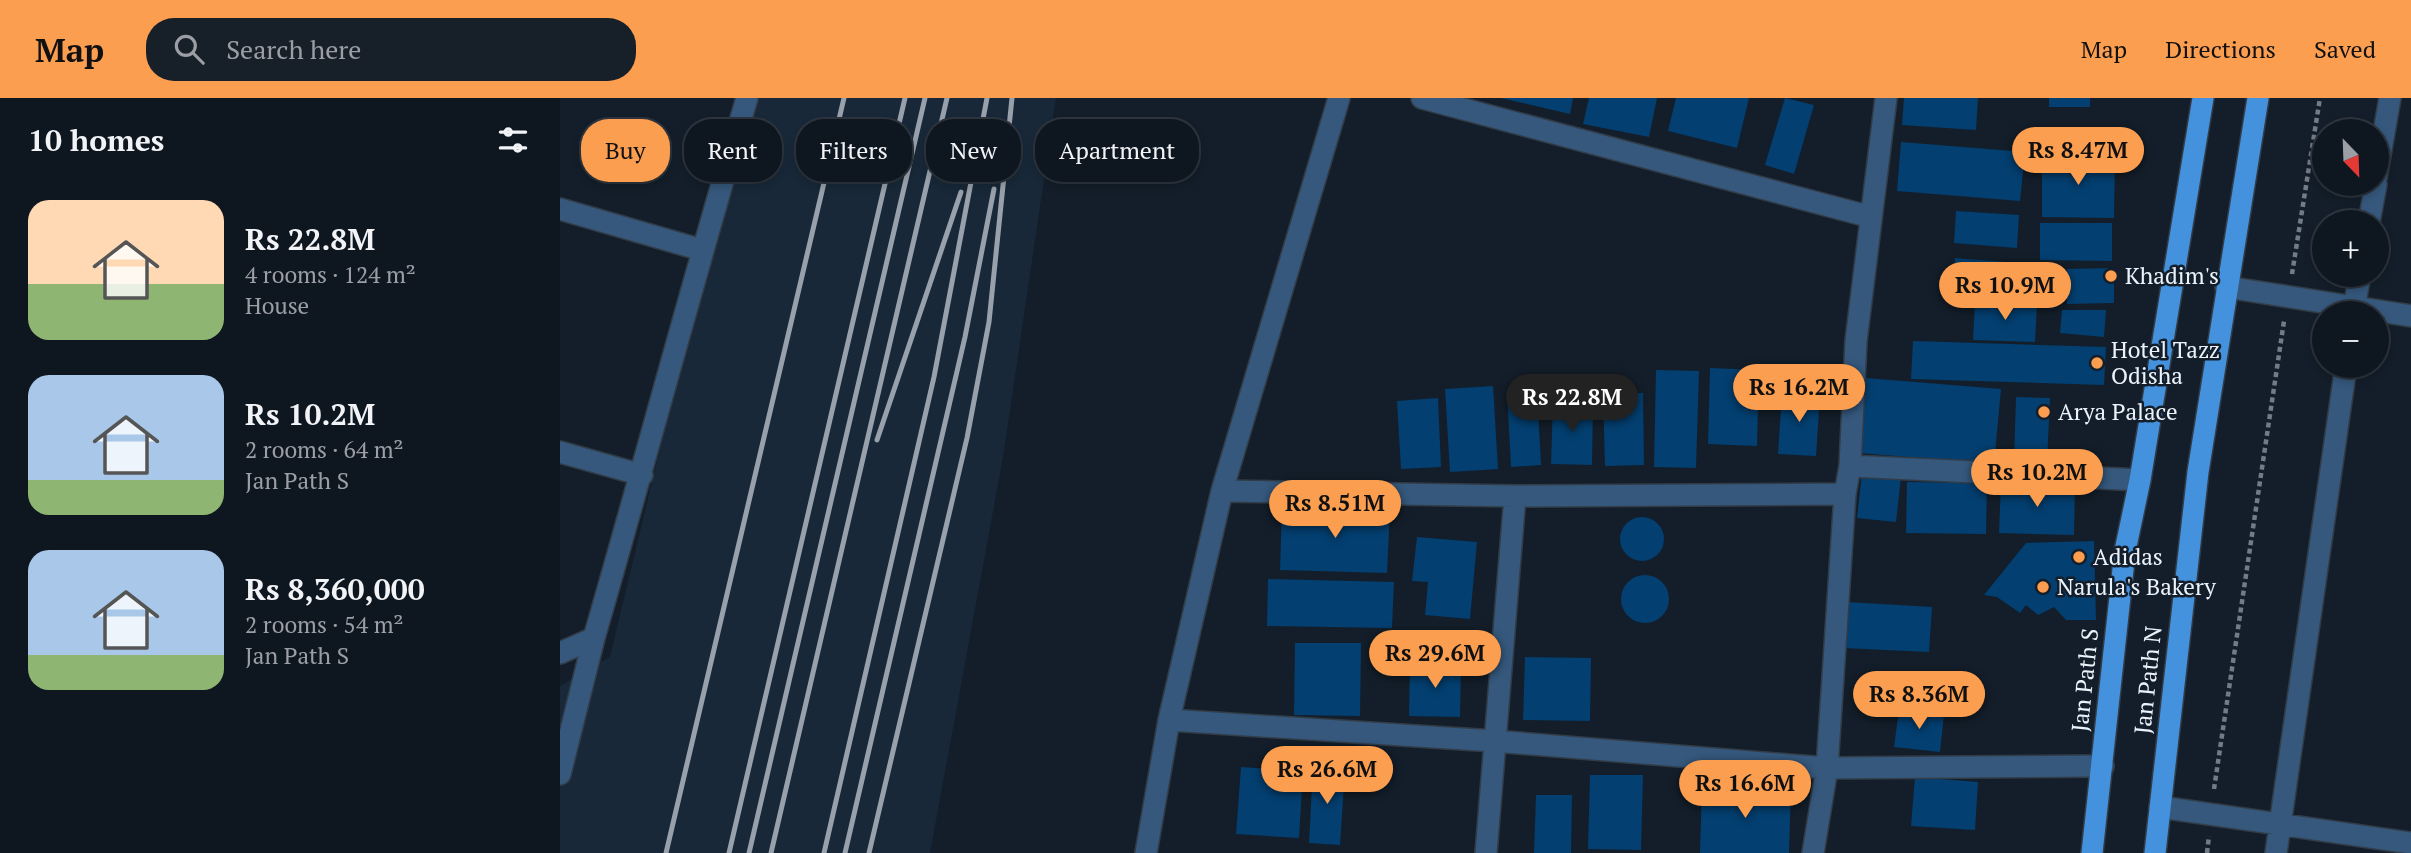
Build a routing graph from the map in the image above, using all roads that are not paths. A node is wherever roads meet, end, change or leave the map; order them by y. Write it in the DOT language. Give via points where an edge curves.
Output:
graph roads {
  1 [pos="747,98"];
  2 [pos="1339,98"];
  3 [pos="1422,98"];
  4 [pos="1886,98"];
  5 [pos="2203,98"];
  6 [pos="2258,98"];
  7 [pos="2390,98"];
  8 [pos="1469,104"];
  9 [pos="2386,119"];
  10 [pos="560,209"];
  11 [pos="1871,217"];
  12 [pos="702,250"];
  13 [pos="2226,287"];
  14 [pos="2312,302"];
  15 [pos="2389,314"];
  16 [pos="2411,316"];
  17 [pos="2344,378"];
  18 [pos="560,452"];
  19 [pos="1850,466"];
  20 [pos="642,475"];
  21 [pos="2140,480"];
  22 [pos="1222,491"];
  23 [pos="1845,494"];
  24 [pos="1515,496"];
  25 [pos="593,638"];
  26 [pos="560,653"];
  27 [pos="1169,720"];
  28 [pos="1494,741"];
  29 [pos="2103,766"];
  30 [pos="1827,768"];
  31 [pos="560,774"];
  32 [pos="2160,807"];
  33 [pos="2278,824"];
  34 [pos="2411,843"];
  35 [pos="1146,853"];
  36 [pos="1486,853"];
  37 [pos="1813,853"];
  38 [pos="2092,853"];
  39 [pos="2155,853"];
  40 [pos="2276,853"];
  1 -- 12 [label="street"];
  2 -- 22 [label="street"];
  3 -- 8 [label="street"];
  4 -- 11 [label="street"];
  5 -- 21 [label="main road, Jan Path S"];
  6 -- 13 [label="main road, Jan Path N"];
  7 -- 9 [label="street"];
  8 -- 11 [label="street"];
  10 -- 12 [label="street"];
  11 -- 19 [label="street" via="1856,341"];
  12 -- 20 [label="street"];
  13 -- 14 [label="street"];
  13 -- 32 [label="main road, Jan Path N" via="2198,472"];
  15 -- 16 [label="street"];
  17 -- 33 [label="street"];
  18 -- 20 [label="street"];
  19 -- 21 [label="street"];
  19 -- 23 [label="street"];
  20 -- 25 [label="street"];
  21 -- 29 [label="main road, Jan Path S" via="2125,551"];
  22 -- 24 [label="street"];
  22 -- 27 [label="street"];
  23 -- 24 [label="street"];
  23 -- 30 [label="street"];
  24 -- 28 [label="street"];
  25 -- 26 [label="street"];
  25 -- 31 [label="street"];
  27 -- 28 [label="street"];
  27 -- 35 [label="street"];
  28 -- 30 [label="street"];
  28 -- 36 [label="street"];
  29 -- 30 [label="street"];
  29 -- 38 [label="main road, Jan Path S"];
  30 -- 37 [label="street"];
  32 -- 33 [label="street"];
  32 -- 39 [label="main road, Jan Path N"];
  33 -- 34 [label="street"];
  33 -- 40 [label="street"];
}
